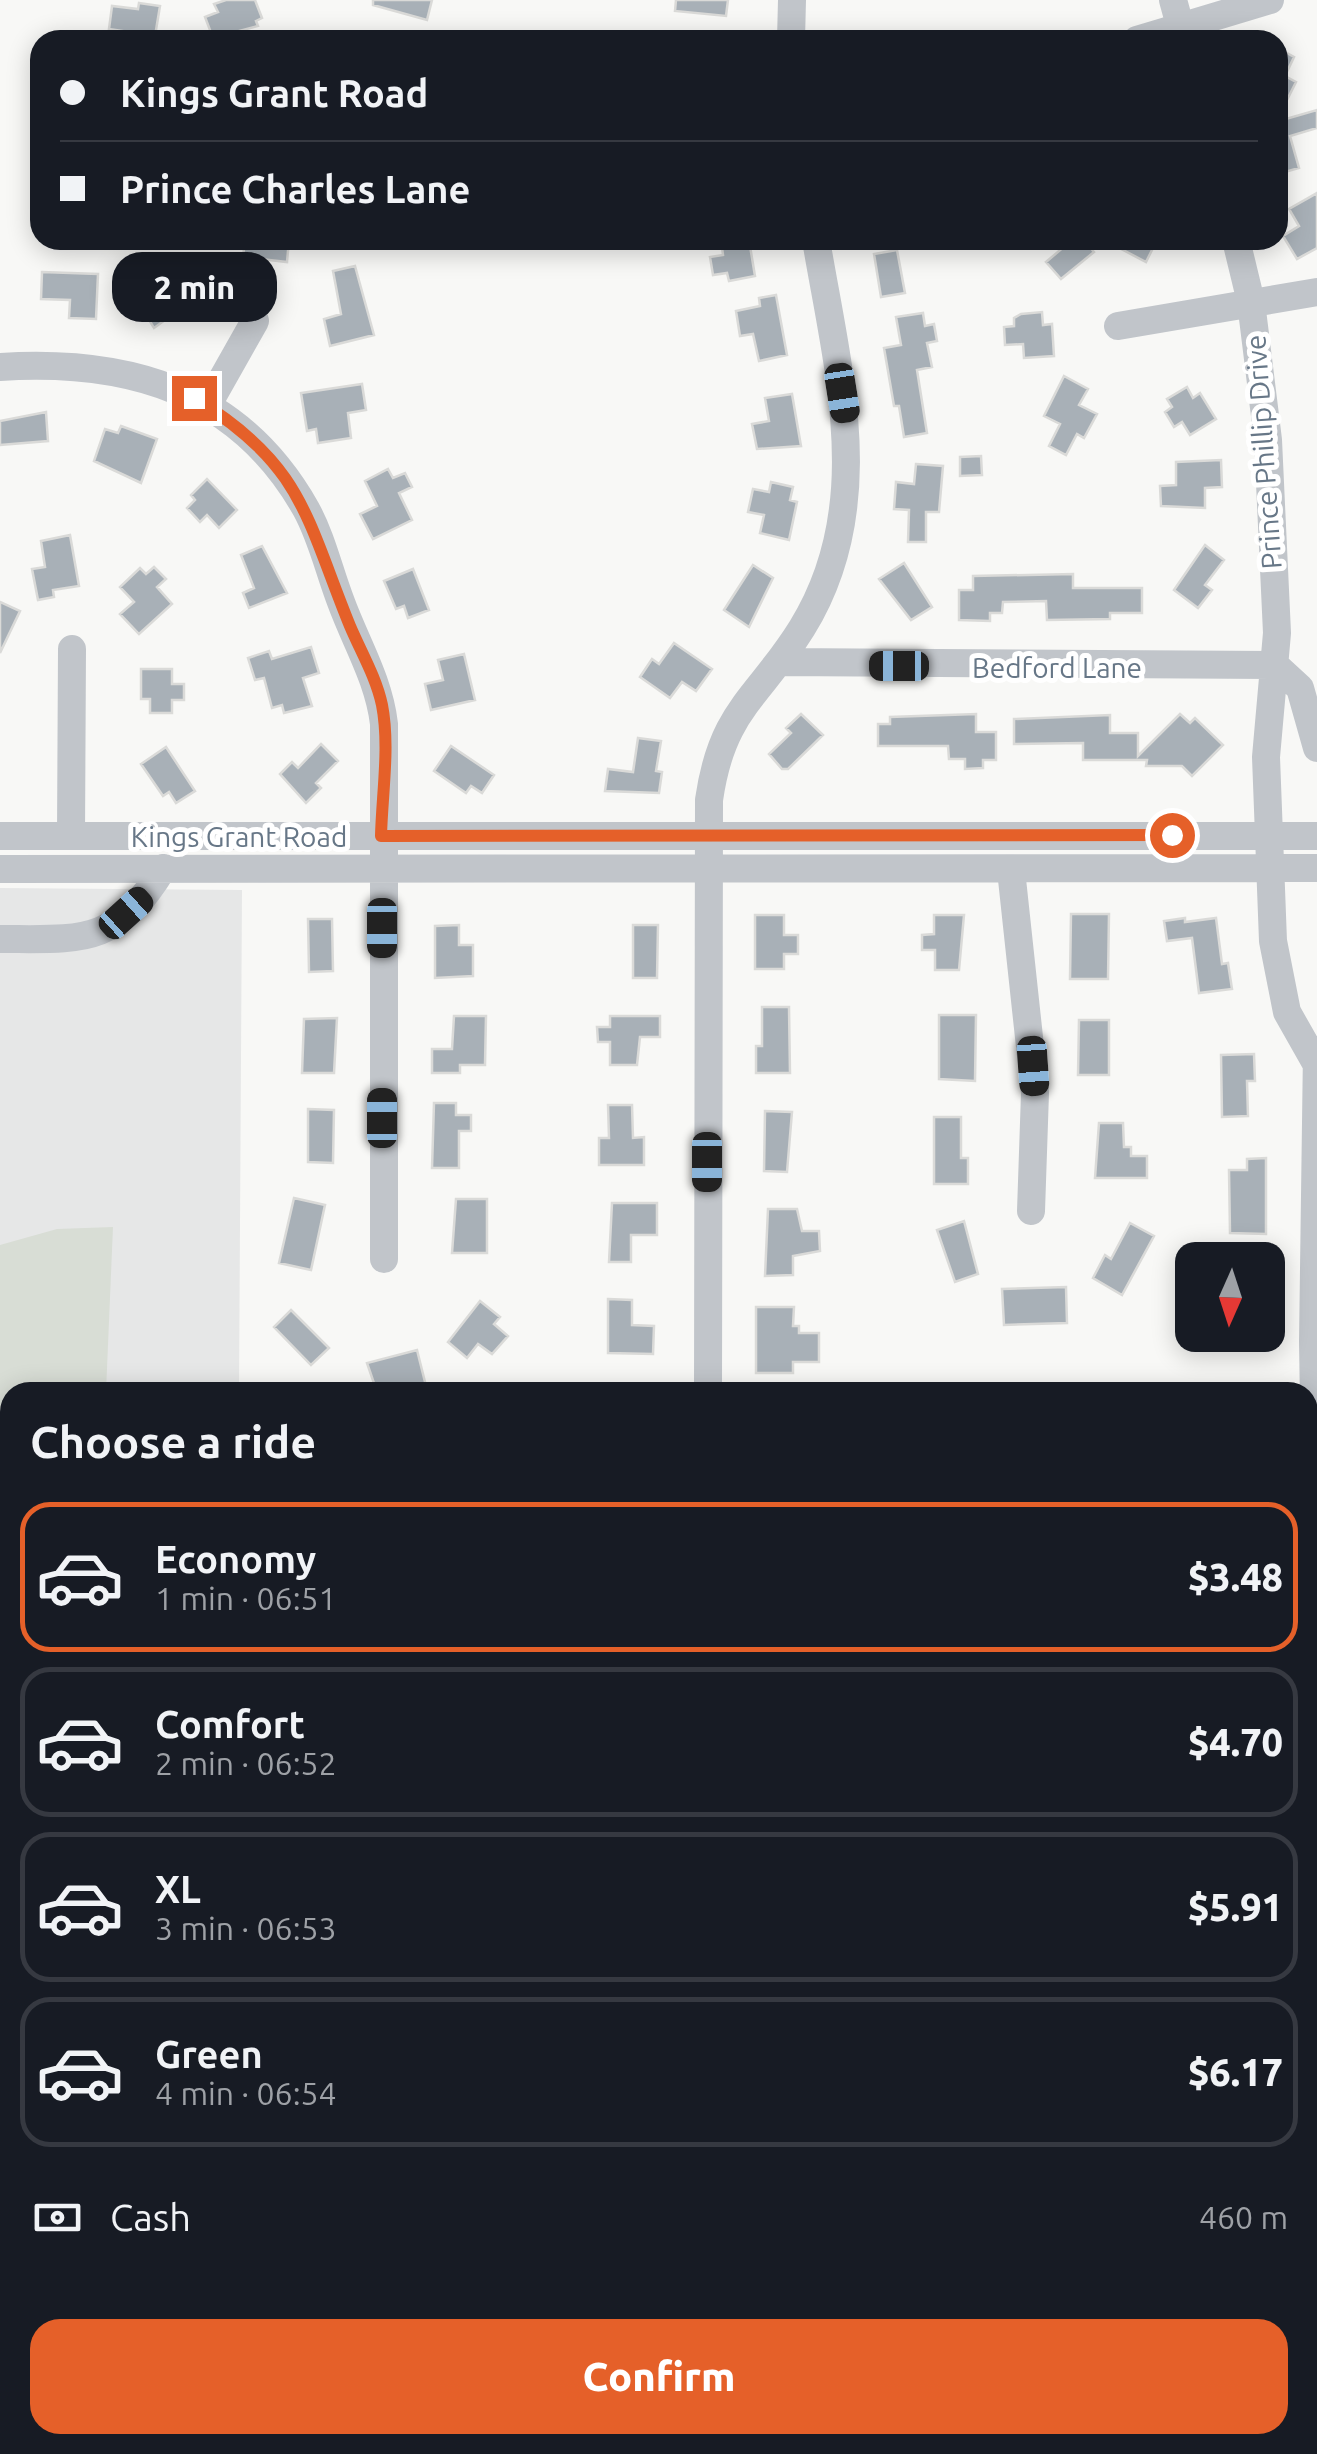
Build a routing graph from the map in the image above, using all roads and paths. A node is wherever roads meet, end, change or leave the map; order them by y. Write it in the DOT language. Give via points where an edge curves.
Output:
graph roads {
  1 [pos="792,0"];
  2 [pos="1173,0"];
  3 [pos="1270,0"];
  4 [pos="791,30"];
  5 [pos="1181,30"];
  6 [pos="1192,30"];
  7 [pos="818,250"];
  8 [pos="1238,250"];
  9 [pos="1317,292"];
  10 [pos="1251,302"];
  11 [pos="255,320"];
  12 [pos="1118,326"];
  13 [pos="0,367"];
  14 [pos="207,406"];
  15 [pos="72,649"];
  16 [pos="780,662"];
  17 [pos="1275,665"];
  18 [pos="1317,748"];
  19 [pos="706,835"];
  20 [pos="0,836"];
  21 [pos="70,836"];
  22 [pos="381,836"];
  23 [pos="1268,836"];
  24 [pos="1317,836"];
  25 [pos="162,868"];
  26 [pos="1269,868"];
  27 [pos="1317,868"];
  28 [pos="0,869"];
  29 [pos="380,870"];
  30 [pos="1011,870"];
  31 [pos="705,871"];
  32 [pos="0,940"];
  33 [pos="1317,1046"];
  34 [pos="1316,1065"];
  35 [pos="1031,1211"];
  36 [pos="384,1259"];
  37 [pos="708,1382"];
  38 [pos="1314,1382"];
  1 -- 4 [label="street"];
  2 -- 5 [label="street"];
  3 -- 6 [label="street"];
  7 -- 16 [label="street" via="849,472 835,558"];
  8 -- 10 [label="street, Prince Phillip Drive"];
  9 -- 10 [label="street"];
  10 -- 12 [label="street"];
  10 -- 17 [label="street, Prince Phillip Drive" via="1268,440"];
  11 -- 14 [label="street"];
  13 -- 14 [label="street" via="106,368 161,383"];
  14 -- 22 [label="street" via="278,468 322,544 382,704"];
  15 -- 21 [label="street"];
  16 -- 17 [label="street, Bedford Lane"];
  16 -- 19 [label="street" via="723,737"];
  17 -- 18 [label="street" via="1300,688"];
  17 -- 23 [label="street, Prince Phillip Drive" via="1267,728"];
  19 -- 22 [label="street, Kings Grant Road"];
  19 -- 23 [label="street, Kings Grant Road"];
  19 -- 31 [label="street"];
  20 -- 21 [label="street, Kings Grant Road"];
  21 -- 22 [label="street, Kings Grant Road"];
  22 -- 29 [label="street"];
  23 -- 24 [label="street, Kings Grant Road"];
  23 -- 26 [label="street, Prince Phillip Drive"];
  25 -- 28 [label="street, Kings Grant Road"];
  25 -- 29 [label="street, Kings Grant Road"];
  25 -- 32 [label="street" via="147,893 104,932"];
  26 -- 27 [label="street, Kings Grant Road"];
  26 -- 30 [label="street, Kings Grant Road"];
  26 -- 34 [label="street, Prince Phillip Drive" via="1278,983"];
  29 -- 31 [label="street, Kings Grant Road"];
  29 -- 36 [label="street"];
  30 -- 31 [label="street, Kings Grant Road"];
  30 -- 35 [label="street" via="1035,1092"];
  31 -- 37 [label="street"];
  33 -- 34 [label="street, Prince Phillip Drive"];
  34 -- 38 [label="street, Prince Phillip Drive"];
}
